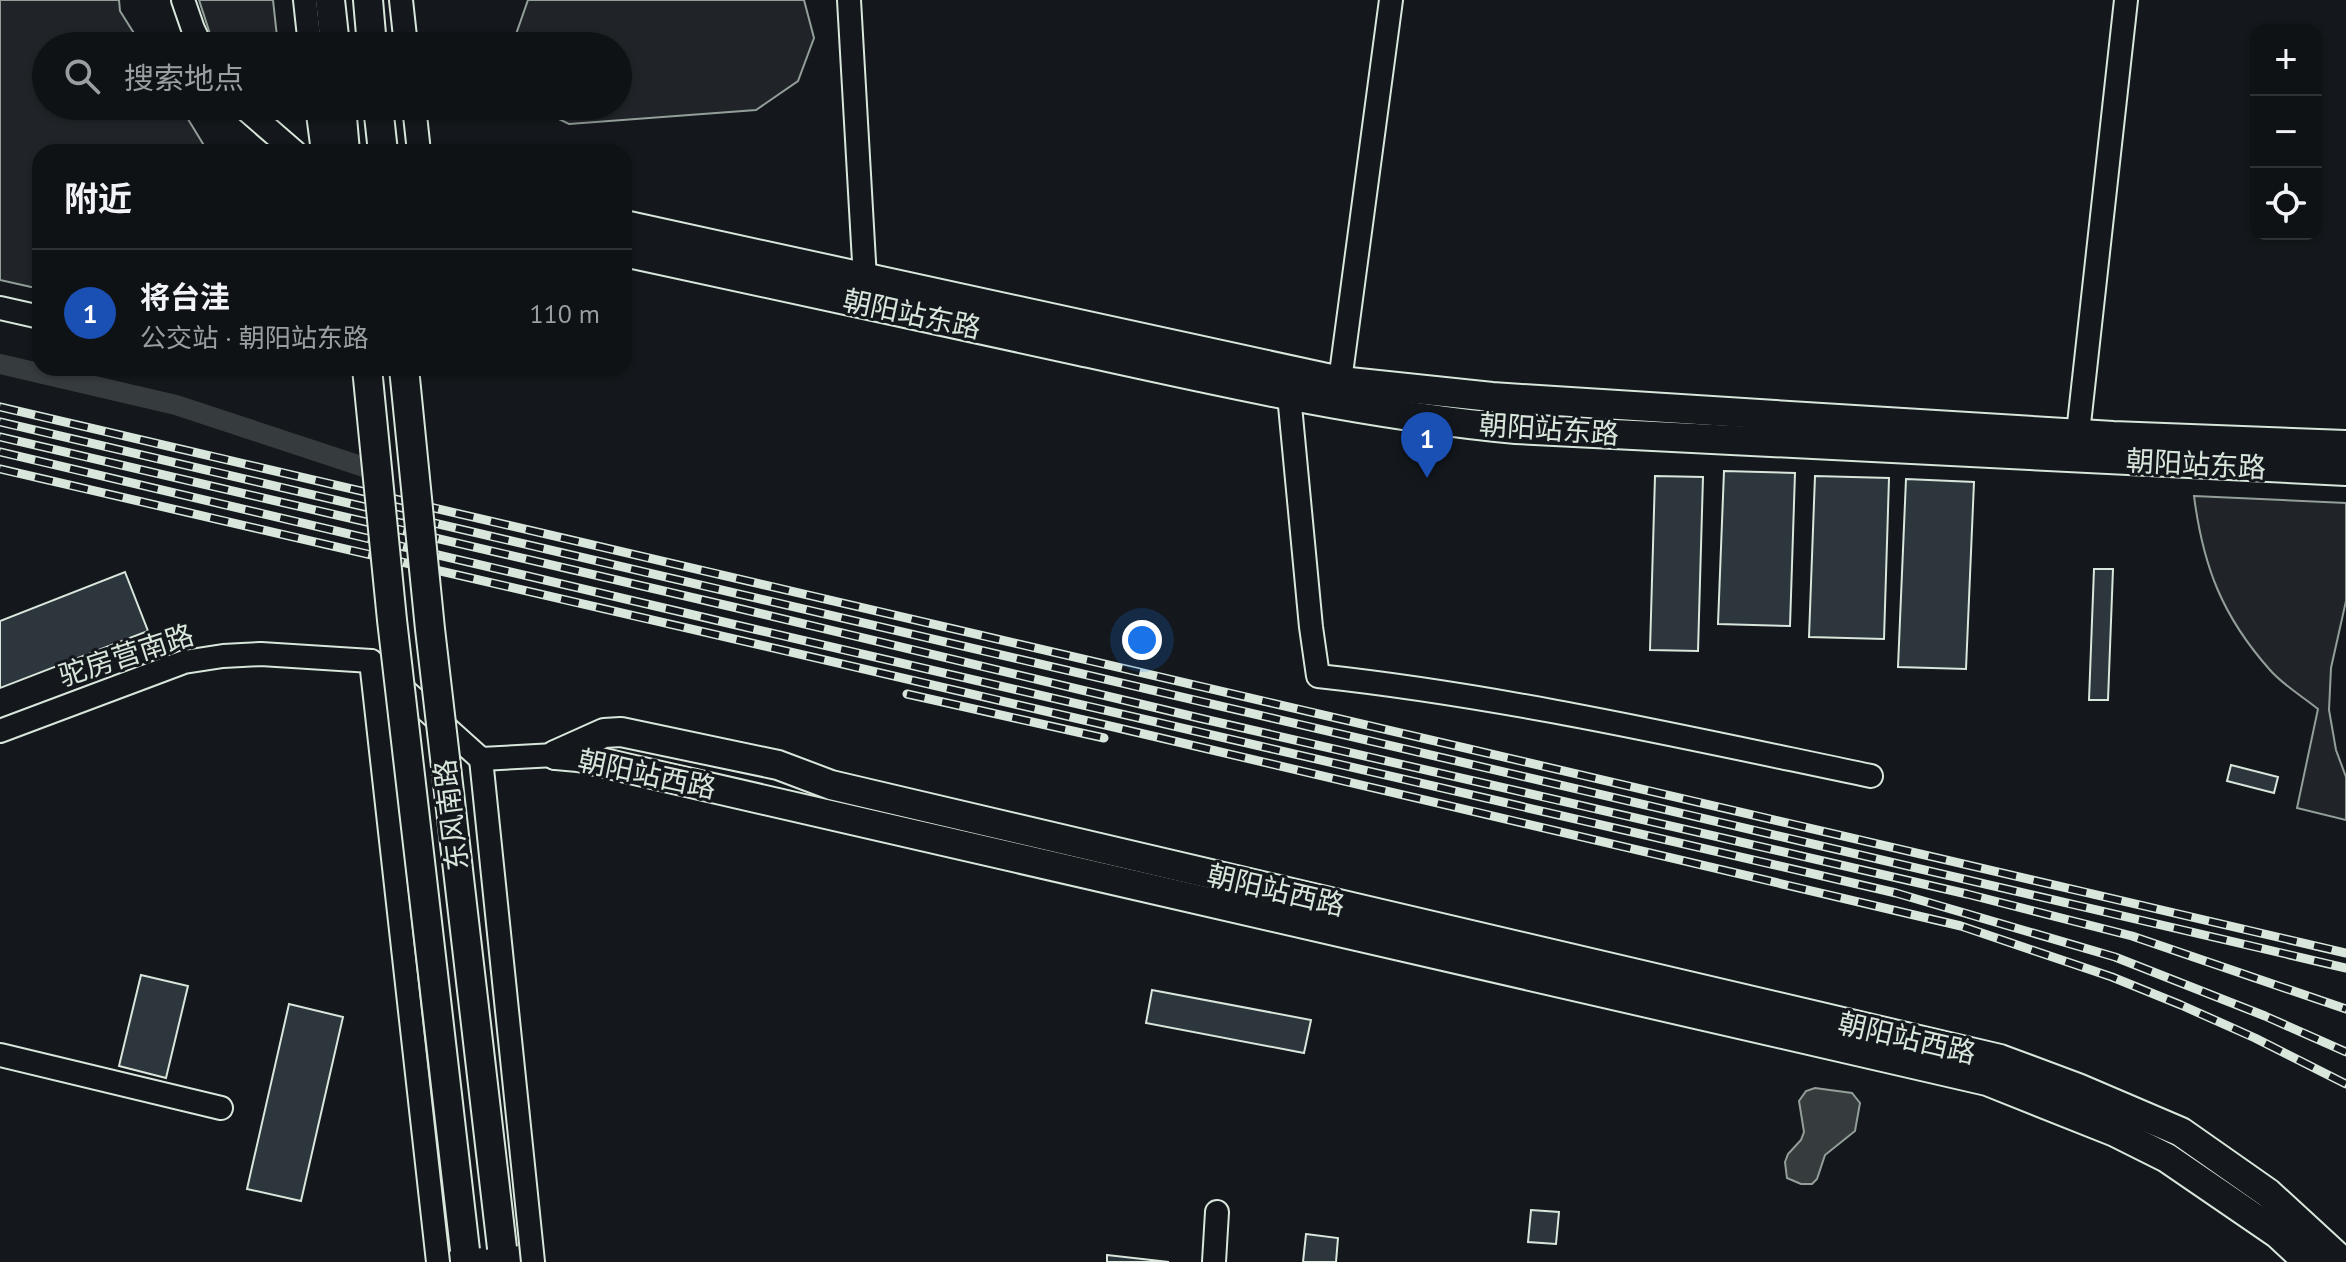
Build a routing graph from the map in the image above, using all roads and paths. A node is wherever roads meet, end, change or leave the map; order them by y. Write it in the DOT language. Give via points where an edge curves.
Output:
graph roads {
  1 [pos="183,0"];
  2 [pos="305,0"];
  3 [pos="330,0"];
  4 [pos="368,0"];
  5 [pos="401,0"];
  6 [pos="849,0"];
  7 [pos="1391,0"];
  8 [pos="2126,0"];
  9 [pos="194,32"];
  10 [pos="308,32"];
  11 [pos="333,32"];
  12 [pos="371,32"];
  13 [pos="404,32"];
  14 [pos="258,120"];
  15 [pos="319,120"];
  16 [pos="342,120"];
  17 [pos="380,120"];
  18 [pos="416,120"];
  19 [pos="286,144"];
  20 [pos="322,144"];
  21 [pos="344,144"];
  22 [pos="382,144"];
  23 [pos="418,144"];
  24 [pos="632,227"];
  25 [pos="632,254"];
  26 [pos="865,279"];
  27 [pos="0,308"];
  28 [pos="32,315"];
  29 [pos="368,376"];
  30 [pos="405,376"];
  31 [pos="1340,381"];
  32 [pos="1289,395"];
  33 [pos="2078,433"];
  34 [pos="2346,445"];
  35 [pos="2346,471"];
  36 [pos="371,661"];
  37 [pos="0,731"];
  38 [pos="555,755"];
  39 [pos="481,759"];
  40 [pos="1871,776"];
  41 [pos="0,1055"];
  42 [pos="221,1108"];
  43 [pos="1217,1212"];
  44 [pos="503,1255"];
  45 [pos="466,1256"];
  46 [pos="438,1262"];
  47 [pos="533,1262"];
  48 [pos="1214,1262"];
  49 [pos="2308,1262"];
  50 [pos="2343,1262"];
  1 -- 9 [label="street"];
  2 -- 10 [label="street"];
  3 -- 11 [label="main road"];
  4 -- 12 [label="main road"];
  5 -- 13 [label="street"];
  6 -- 26 [label="street"];
  7 -- 31 [label="street"];
  8 -- 33 [label="street"];
  14 -- 19 [label="street"];
  15 -- 20 [label="street"];
  16 -- 21 [label="main road"];
  17 -- 22 [label="main road"];
  18 -- 23 [label="street"];
  24 -- 26 [label="main road, 朝阳站东路"];
  25 -- 32 [label="main road, 朝阳站东路"];
  26 -- 31 [label="main road, 朝阳站东路"];
  27 -- 28 [label="street"];
  29 -- 45 [label="main road, 东风南路, bridge"];
  30 -- 44 [label="main road, 东风南路, bridge"];
  31 -- 33 [label="main road, 朝阳站东路" via="1492,397"];
  32 -- 35 [label="main road, 朝阳站东路" via="1516,429"];
  32 -- 40 [label="street" via="1318,676 1590,718"];
  33 -- 34 [label="main road, 朝阳站东路"];
  36 -- 37 [label="street, 驼房营南路" via="261,654 184,662"];
  36 -- 39 [label="street"];
  36 -- 46 [label="street"];
  38 -- 39 [label="street"];
  38 -- 49 [label="main road, 朝阳站西路" via="1987,1081 2167,1158 2278,1234"];
  38 -- 50 [label="main road, 朝阳站西路" via="604,733 621,732 778,765 831,785 2000,1059 2181,1132 2268,1193"];
  39 -- 47 [label="street"];
  41 -- 42 [label="street"];
  43 -- 48 [label="street"];
}
